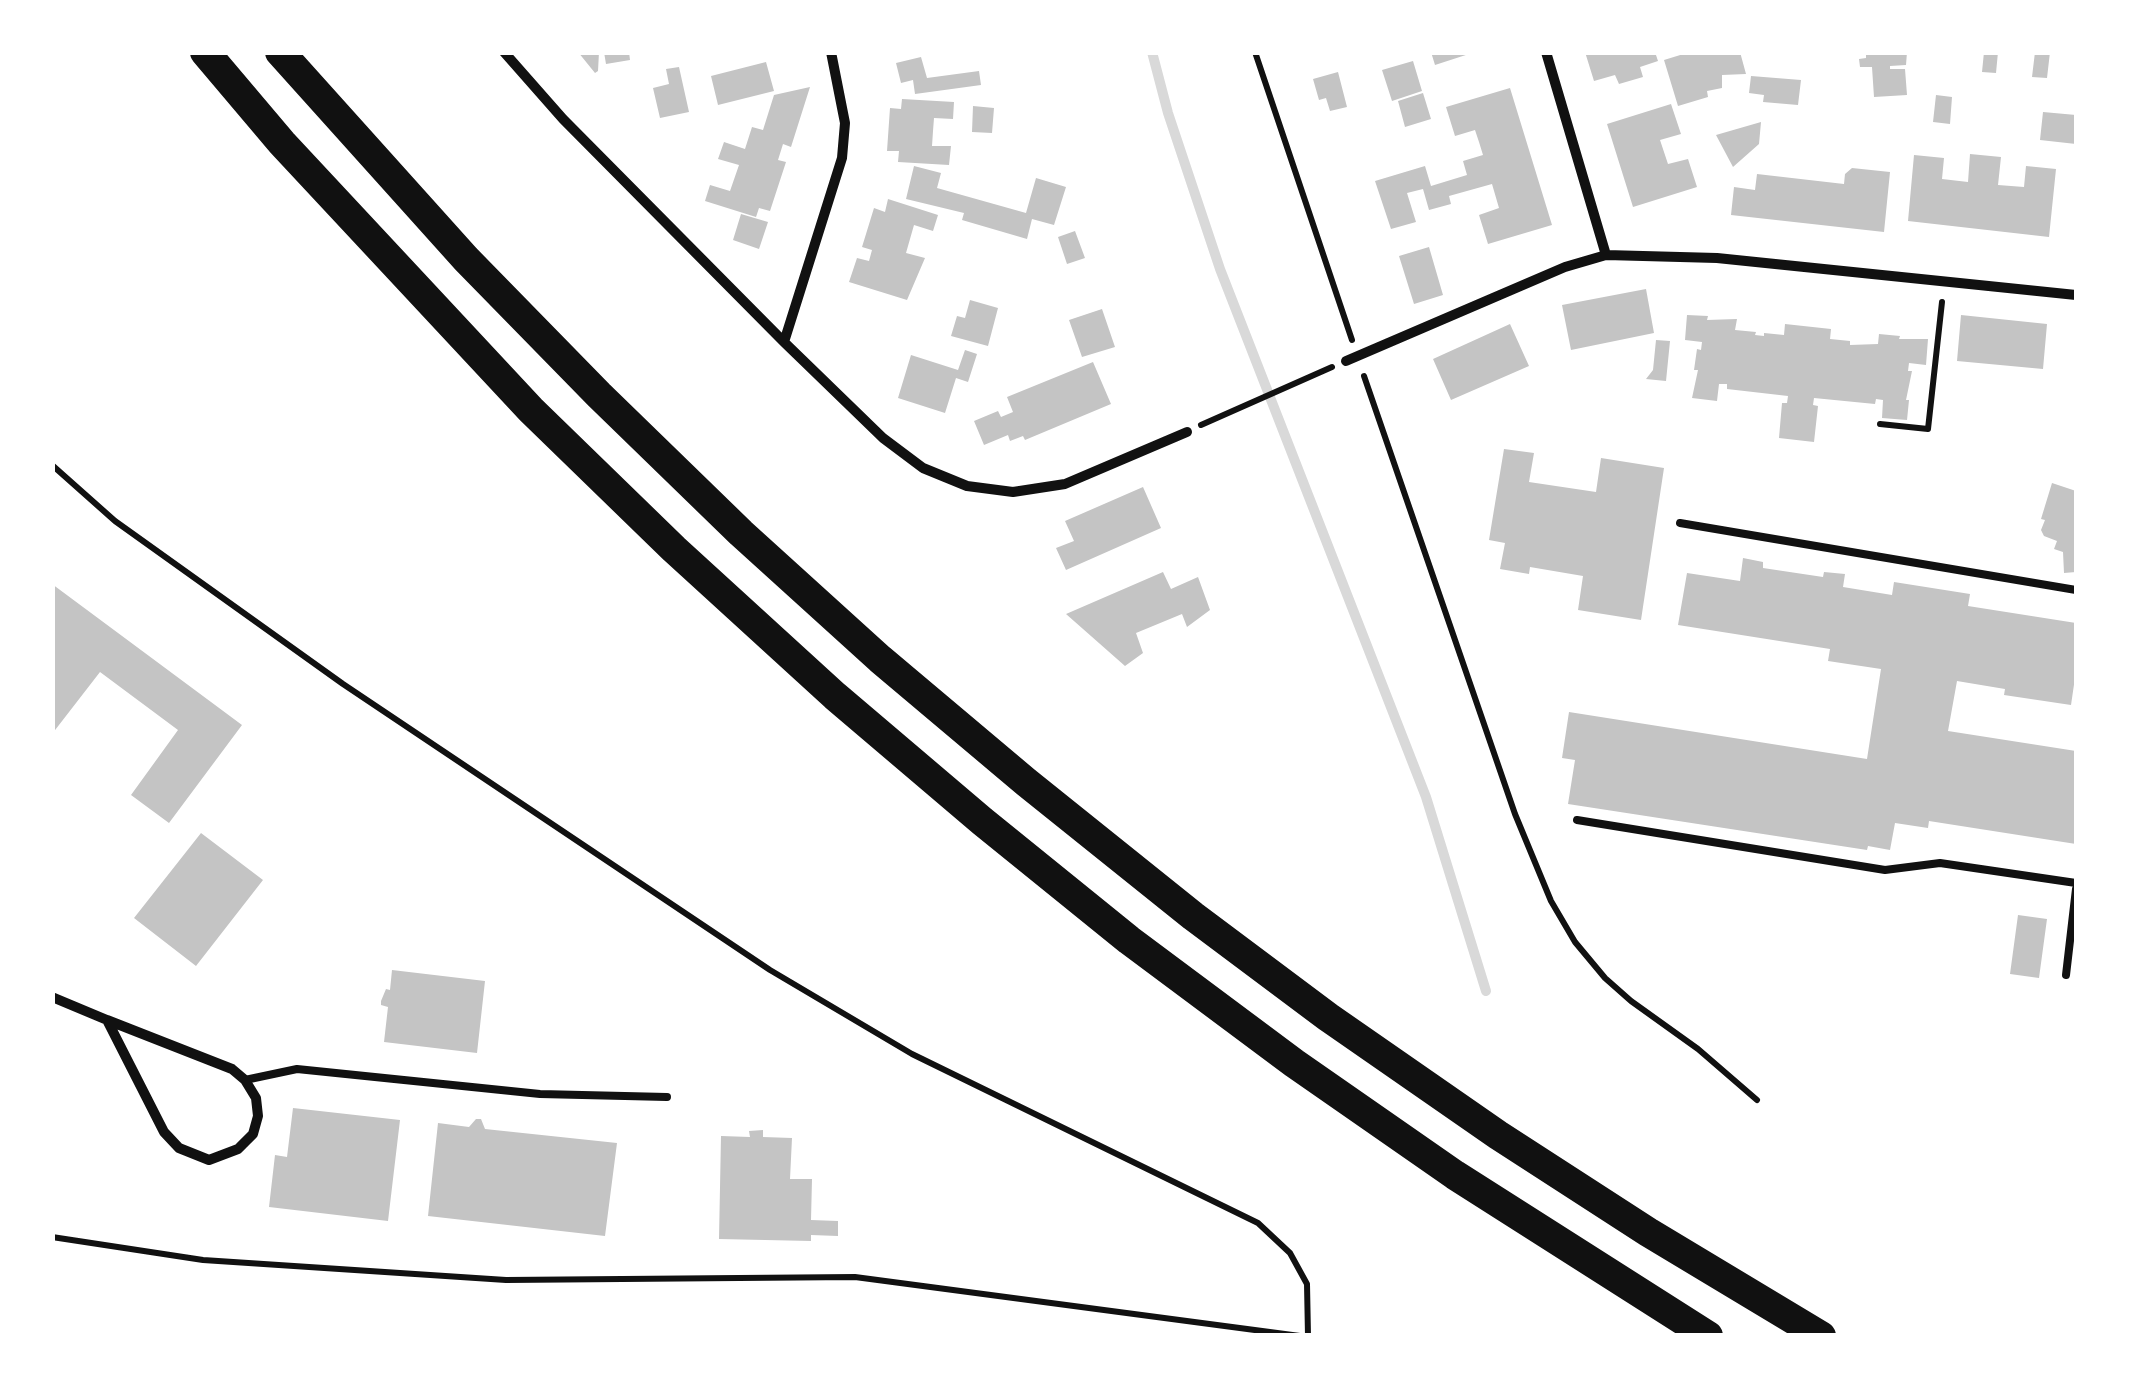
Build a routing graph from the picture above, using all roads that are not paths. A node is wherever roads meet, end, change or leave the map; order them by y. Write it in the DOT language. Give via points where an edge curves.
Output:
graph roads {
  1 [pos="205,52"];
  2 [pos="280,52"];
  3 [pos="504,52"];
  4 [pos="831,52"];
  5 [pos="1546,52"];
  6 [pos="1606,255"];
  7 [pos="2076,295"];
  8 [pos="784,342"];
  9 [pos="1346,361"];
  10 [pos="1187,432"];
  11 [pos="1680,522"];
  12 [pos="2076,590"];
  13 [pos="1577,820"];
  14 [pos="2076,886"];
  15 [pos="2066,975"];
  16 [pos="52,997"];
  17 [pos="107,1020"];
  18 [pos="245,1080"];
  19 [pos="667,1097"];
  20 [pos="1708,1336"];
  21 [pos="1820,1336"];
  1 -- 20 [label="highway" via="531,410 674,549 982,822 1294,1062 1455,1175"];
  2 -- 21 [label="highway" via="598,395 852,634 1026,782 1192,916 1498,1135"];
  3 -- 8 [label="street"];
  4 -- 8 [label="street" via="845,122 842,158"];
  5 -- 6 [label="street"];
  6 -- 7 [label="street" via="1717,258"];
  6 -- 9 [label="street"];
  8 -- 10 [label="street" via="883,438 923,468 967,486 1012,492 1065,484"];
  11 -- 12 [label="lane"];
  13 -- 14 [label="lane" via="1885,870 1940,863"];
  14 -- 15 [label="lane"];
  16 -- 17 [label="street"];
  17 -- 18 [label="street"];
  17 -- 18 [label="street" via="164,1132 195,1156 225,1156 253,1134 256,1098"];
  18 -- 19 [label="lane" via="297,1069 540,1094"];
}
